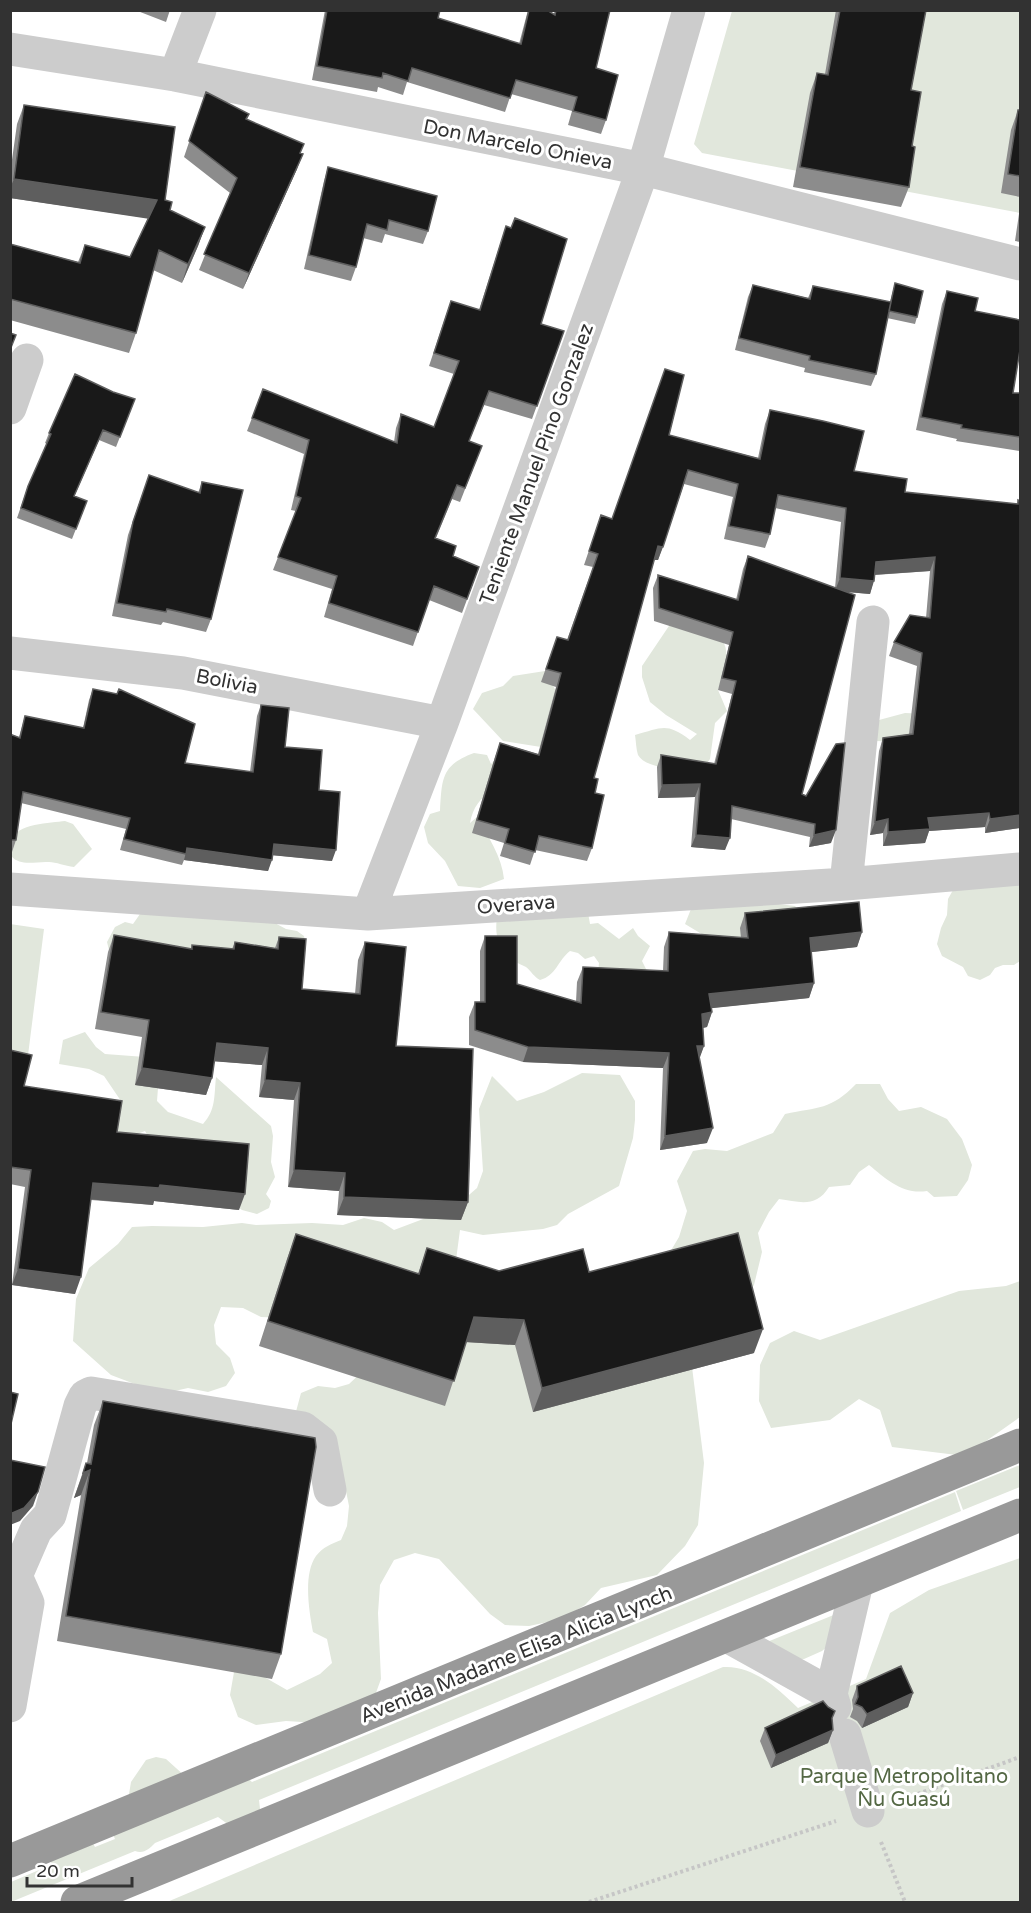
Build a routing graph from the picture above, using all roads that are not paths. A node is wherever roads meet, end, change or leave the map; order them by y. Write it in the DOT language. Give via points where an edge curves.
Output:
graph roads {
  1 [pos="200,10"];
  2 [pos="689,10"];
  3 [pos="10,49"];
  4 [pos="175,75"];
  5 [pos="643,169"];
  6 [pos="1020,264"];
  7 [pos="27,360"];
  8 [pos="10,408"];
  9 [pos="873,622"];
  10 [pos="10,653"];
  11 [pos="442,723"];
  12 [pos="1020,868"];
  13 [pos="846,884"];
  14 [pos="10,889"];
  15 [pos="368,914"];
  16 [pos="1020,1445"];
  17 [pos="330,1490"];
  18 [pos="1020,1515"];
  19 [pos="13,1575"];
  20 [pos="857,1582"];
  21 [pos="727,1636"];
  22 [pos="10,1706"];
  23 [pos="837,1712"];
  24 [pos="868,1811"];
  25 [pos="10,1861"];
  26 [pos="77,1902"];
  1 -- 4 [label="street"];
  2 -- 5 [label="street, Teniente Manuel Pino Gonzalez"];
  3 -- 4 [label="street, Don Marcelo Onieva"];
  4 -- 5 [label="street, Don Marcelo Onieva"];
  5 -- 6 [label="street, Don Marcelo Onieva"];
  5 -- 11 [label="street, Teniente Manuel Pino Gonzalez"];
  7 -- 8 [label="street"];
  9 -- 13 [label="street"];
  10 -- 11 [label="street, Bolivia" via="183,673"];
  11 -- 15 [label="street, Teniente Manuel Pino Gonzalez"];
  12 -- 13 [label="street, Overava"];
  13 -- 15 [label="street, Overava"];
  14 -- 15 [label="street, Overava"];
  16 -- 25 [label="highway, Avenida Madame Elisa Alicia Lynch"];
  17 -- 19 [label="street" via="321,1442 303,1428 92,1393 85,1396 80,1406 50,1515 36,1530"];
  18 -- 20 [label="highway"];
  19 -- 22 [label="street" via="28,1603"];
  20 -- 21 [label="highway"];
  20 -- 23 [label="street"];
  21 -- 23 [label="street"];
  21 -- 26 [label="highway"];
  23 -- 24 [label="street"];
}
